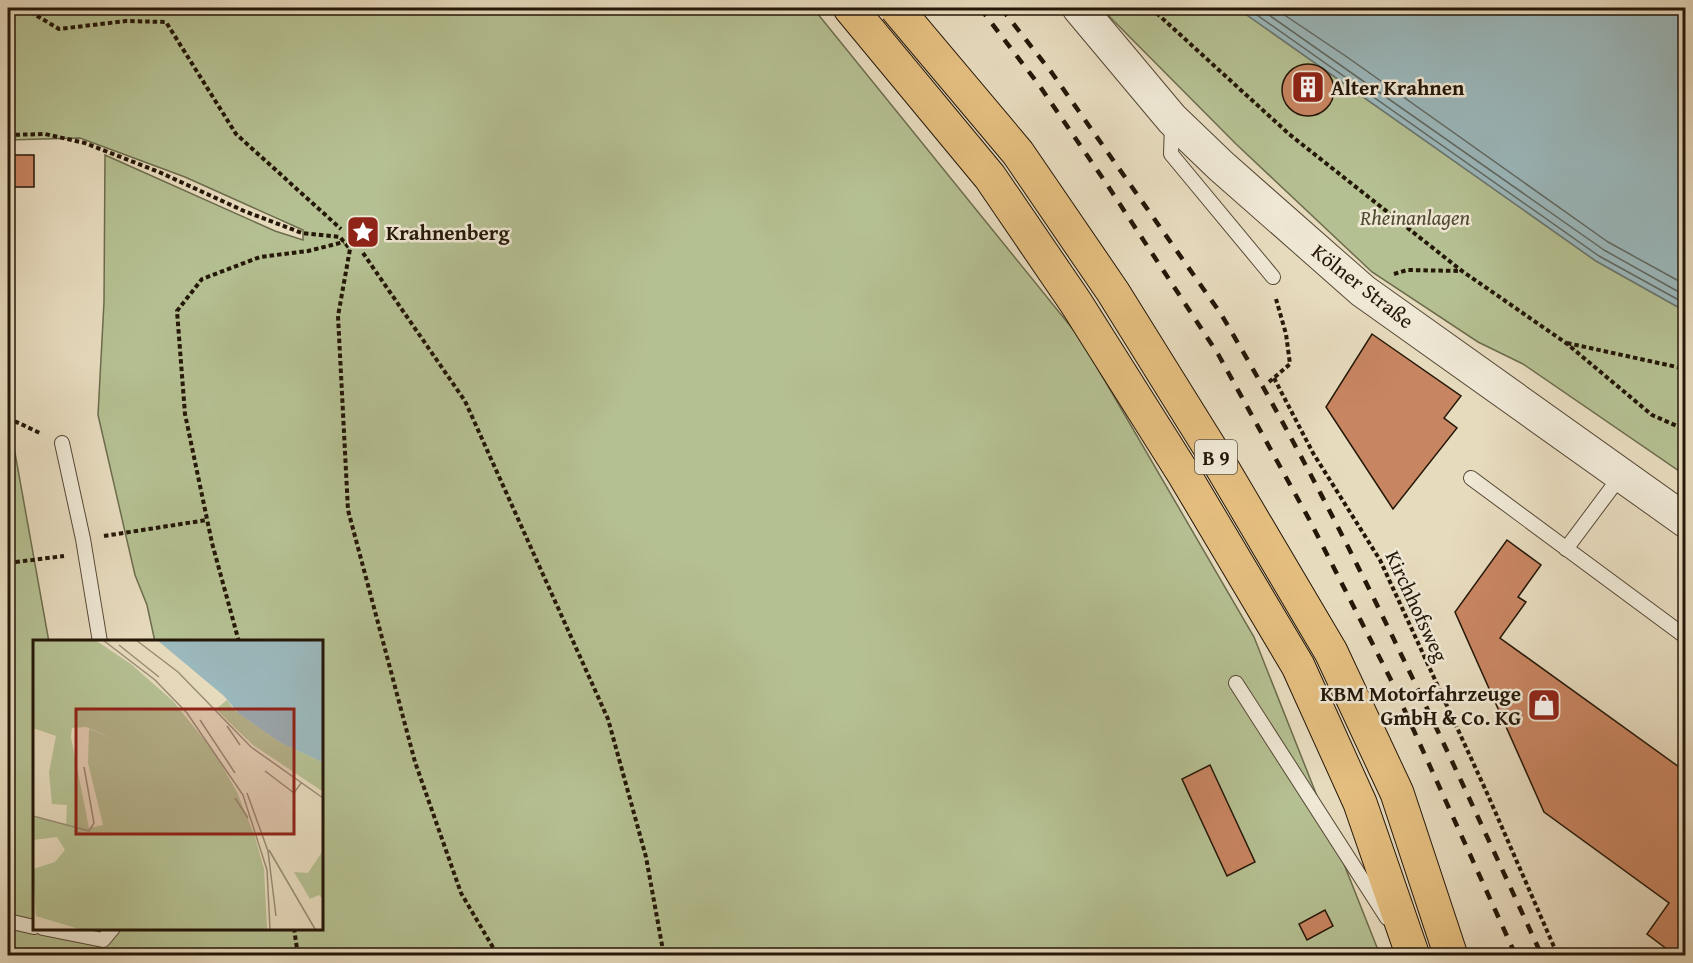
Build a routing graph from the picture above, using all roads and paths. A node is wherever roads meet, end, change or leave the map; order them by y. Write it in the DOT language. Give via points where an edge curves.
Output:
graph roads {
  1 [pos="24,8"];
  2 [pos="850,8"];
  3 [pos="896,8"];
  4 [pos="1079,8"];
  5 [pos="1151,8"];
  6 [pos="1172,119"];
  7 [pos="8,135"];
  8 [pos="341,229"];
  9 [pos="344,242"];
  10 [pos="363,253"];
  11 [pos="1462,271"];
  12 [pos="1274,277"];
  13 [pos="1363,291"];
  14 [pos="1566,343"];
  15 [pos="1686,369"];
  16 [pos="1274,378"];
  17 [pos="1269,382"];
  18 [pos="8,418"];
  19 [pos="1686,430"];
  20 [pos="62,444"];
  21 [pos="1622,474"];
  22 [pos="1471,478"];
  23 [pos="207,520"];
  24 [pos="1686,521"];
  25 [pos="83,539"];
  26 [pos="1566,549"];
  27 [pos="85,553"];
  28 [pos="8,563"];
  29 [pos="1686,637"];
  30 [pos="100,640"];
  31 [pos="238,640"];
  32 [pos="1236,683"];
  33 [pos="8,758"];
  34 [pos="8,809"];
  35 [pos="8,921"];
  36 [pos="33,927"];
  37 [pos="53,930"];
  38 [pos="111,930"];
  39 [pos="294,930"];
  40 [pos="298,956"];
  41 [pos="498,956"];
  42 [pos="664,956"];
  43 [pos="1412,956"];
  44 [pos="1451,956"];
  45 [pos="1558,956"];
  1 -- 8 [label="path" via="59,29 126,21 166,22 236,134"];
  2 -- 43 [label="highway, B 9" via="990,177 1070,293 1292,656 1360,804"];
  3 -- 44 [label="highway, B 9, bridge" via="1018,153 1113,292 1331,652 1397,794"];
  4 -- 6 [label="street, Kölner Straße"];
  5 -- 11 [label="path" via="1289,134"];
  6 -- 12 [label="lane" via="1171,154"];
  6 -- 13 [label="street, Kölner Straße"];
  7 -- 9 [label="path" via="45,134 85,143 244,211 302,233 340,237"];
  9 -- 23 [label="path" via="260,257 202,279 177,311 184,414"];
  9 -- 41 [label="path" via="350,249 338,316 348,510 415,762 461,893"];
  10 -- 42 [label="path" via="465,401 608,719 646,857"];
  11 -- 13 [label="path" via="1407,270 1379,278"];
  11 -- 14 [label="path"];
  12 -- 16 [label="path" via="1290,364"];
  13 -- 21 [label="street, Kölner Straße"];
  14 -- 15 [label="path"];
  14 -- 19 [label="path" via="1652,415"];
  16 -- 17 [label="path"];
  16 -- 45 [label="path, Kirchhofsweg" via="1313,453 1380,560"];
  18 -- 20 [label="path"];
  20 -- 25 [label="lane"];
  21 -- 24 [label="street, Kölner Straße"];
  21 -- 26 [label="lane"];
  22 -- 26 [label="lane"];
  23 -- 25 [label="path"];
  23 -- 31 [label="path"];
  25 -- 27 [label="lane"];
  26 -- 29 [label="lane"];
  27 -- 28 [label="path"];
  27 -- 30 [label="lane"];
  32 -- 43 [label="lane"];
  33 -- 34 [label="path"];
  35 -- 36 [label="lane"];
  37 -- 38 [label="lane" via="103,940"];
  39 -- 40 [label="path"];
}
